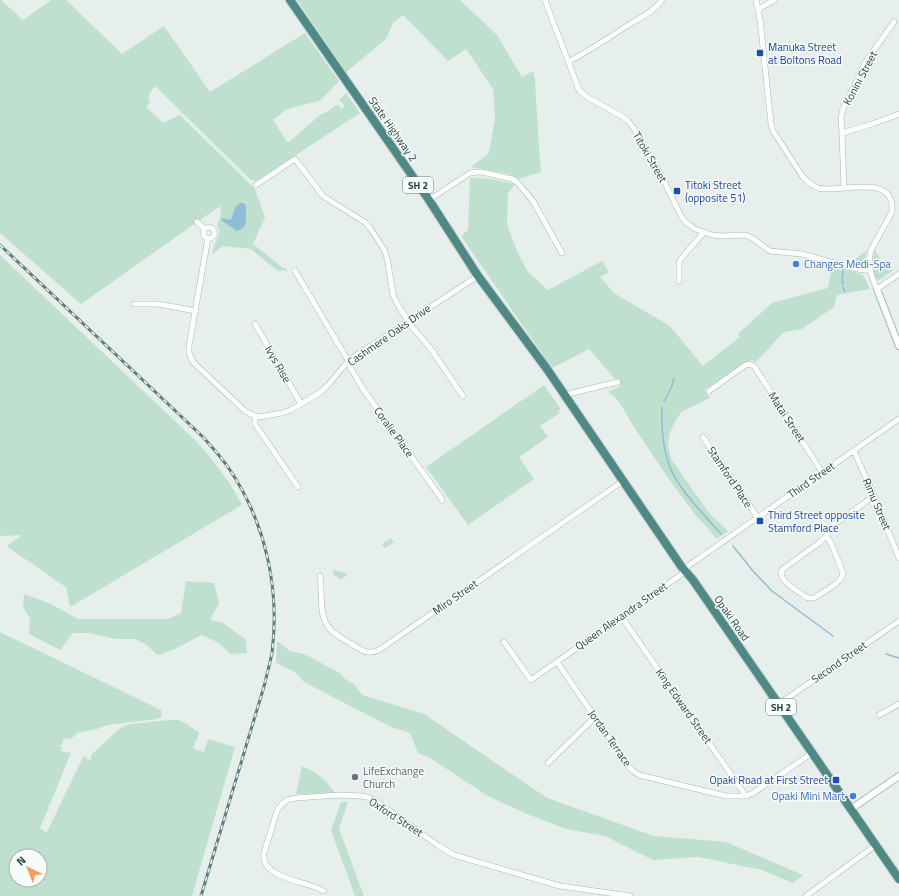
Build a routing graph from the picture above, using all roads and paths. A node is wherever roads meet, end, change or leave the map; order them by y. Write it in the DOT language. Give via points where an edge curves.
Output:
graph roads {
  1 [pos="290,0"];
  2 [pos="545,0"];
  3 [pos="662,0"];
  4 [pos="756,0"];
  5 [pos="774,0"];
  6 [pos="759,8"];
  7 [pos="894,22"];
  8 [pos="568,62"];
  9 [pos="899,114"];
  10 [pos="842,133"];
  11 [pos="256,185"];
  12 [pos="844,188"];
  13 [pos="429,200"];
  14 [pos="197,222"];
  15 [pos="205,229"];
  16 [pos="704,232"];
  17 [pos="208,238"];
  18 [pos="562,253"];
  19 [pos="870,270"];
  20 [pos="295,271"];
  21 [pos="899,274"];
  22 [pos="478,276"];
  23 [pos="679,281"];
  24 [pos="876,289"];
  25 [pos="134,304"];
  26 [pos="196,311"];
  27 [pos="408,321"];
  28 [pos="255,324"];
  29 [pos="899,346"];
  30 [pos="349,362"];
  31 [pos="547,369"];
  32 [pos="618,382"];
  33 [pos="709,391"];
  34 [pos="463,396"];
  35 [pos="564,396"];
  36 [pos="301,404"];
  37 [pos="255,416"];
  38 [pos="899,419"];
  39 [pos="703,436"];
  40 [pos="854,451"];
  41 [pos="822,472"];
  42 [pos="623,481"];
  43 [pos="298,487"];
  44 [pos="874,496"];
  45 [pos="442,500"];
  46 [pos="758,518"];
  47 [pos="826,536"];
  48 [pos="899,558"];
  49 [pos="685,570"];
  50 [pos="320,576"];
  51 [pos="621,616"];
  52 [pos="899,621"];
  53 [pos="504,642"];
  54 [pos="557,662"];
  55 [pos="779,704"];
  56 [pos="899,704"];
  57 [pos="879,715"];
  58 [pos="595,717"];
  59 [pos="812,753"];
  60 [pos="548,763"];
  61 [pos="899,776"];
  62 [pos="746,796"];
  63 [pos="851,809"];
  64 [pos="876,845"];
  65 [pos="899,879"];
  66 [pos="324,891"];
  67 [pos="630,896"];
  68 [pos="806,896"];
  1 -- 13 [label="highway, State Highway 2 / SH 2"];
  2 -- 8 [label="street, Titoki Street"];
  3 -- 8 [label="street" via="655,8"];
  4 -- 6 [label="street"];
  5 -- 6 [label="street"];
  6 -- 12 [label="street" via="770,115 774,131 793,162 811,184 824,189"];
  7 -- 10 [label="street, Konini Street" via="865,63 843,109"];
  8 -- 16 [label="street, Titoki Street" via="582,94 624,117 633,127 683,219 695,229"];
  9 -- 10 [label="street"];
  10 -- 12 [label="street, Konini Street"];
  11 -- 27 [label="street" via="295,159 323,196 366,223 378,240 387,257 393,295"];
  12 -- 19 [label="street" via="877,188 886,193 892,202 890,217 870,255"];
  13 -- 18 [label="street" via="470,173 482,172 512,179 533,201"];
  13 -- 22 [label="highway, State Highway 2 / SH 2"];
  14 -- 15 [label="street"];
  15 -- 17 [label="street" via="204,235"];
  15 -- 17 [label="street" via="210,227 214,230 212,238"];
  16 -- 19 [label="street, Titoki Street" via="716,235 745,235 770,251 802,254 857,269"];
  16 -- 23 [label="street" via="680,260"];
  17 -- 26 [label="street"];
  19 -- 24 [label="street"];
  20 -- 30 [label="street, Coralie Place"];
  21 -- 24 [label="street"];
  22 -- 27 [label="street, Cashmere Oaks Drive"];
  22 -- 31 [label="highway, State Highway 2 / SH 2"];
  24 -- 29 [label="street"];
  25 -- 26 [label="street" via="158,304"];
  26 -- 37 [label="street" via="189,346 193,362 245,411"];
  27 -- 30 [label="street, Cashmere Oaks Drive"];
  27 -- 34 [label="street" via="428,344"];
  28 -- 36 [label="street, Ivys Rise"];
  30 -- 36 [label="street, Cashmere Oaks Drive" via="325,389"];
  30 -- 45 [label="street, Coralie Place" via="363,389"];
  31 -- 35 [label="highway, Opaki Road / SH 2"];
  32 -- 35 [label="street"];
  33 -- 41 [label="street, Matai Street" via="742,367 750,364 755,367"];
  35 -- 42 [label="highway, Opaki Road / SH 2"];
  36 -- 37 [label="street, Cashmere Oaks Drive" via="287,412"];
  37 -- 43 [label="street" via="255,424"];
  38 -- 40 [label="street, Third Street"];
  39 -- 46 [label="street, Stamford Place"];
  40 -- 41 [label="street, Third Street"];
  40 -- 44 [label="street, Rimu Street"];
  41 -- 46 [label="street, Third Street"];
  42 -- 49 [label="highway, Opaki Road / SH 2"];
  42 -- 50 [label="street, Miro Street" via="375,652 364,651 331,630 321,608"];
  44 -- 47 [label="street" via="832,526"];
  44 -- 48 [label="street, Rimu Street"];
  46 -- 49 [label="street, Third Street"];
  47 -- 47 [label="street" via="843,576 836,584 816,597 808,598 784,581 781,572"];
  49 -- 51 [label="street, Queen Alexandra Street"];
  49 -- 55 [label="highway, Opaki Road / SH 2"];
  51 -- 54 [label="street, Queen Alexandra Street"];
  51 -- 62 [label="street, King Edward Street"];
  52 -- 55 [label="street, Second Street"];
  53 -- 54 [label="street, Queen Alexandra Street" via="531,680"];
  54 -- 58 [label="street, Jordan Terrace"];
  55 -- 59 [label="highway, Opaki Road / SH 2"];
  56 -- 57 [label="street"];
  58 -- 60 [label="street"];
  58 -- 62 [label="street, Jordan Terrace" via="630,768 639,775 726,796"];
  59 -- 62 [label="street, Jordan Terrace"];
  59 -- 63 [label="highway, Opaki Road / SH 2"];
  61 -- 63 [label="street"];
  63 -- 64 [label="highway, Opaki Road / SH 2"];
  64 -- 65 [label="highway, Opaki Road / SH 2"];
  64 -- 68 [label="street"];
  66 -- 67 [label="street, Oxford Street" via="278,875 265,864 264,853 277,811 288,800 340,796 367,797 454,855 560,886"];
}
